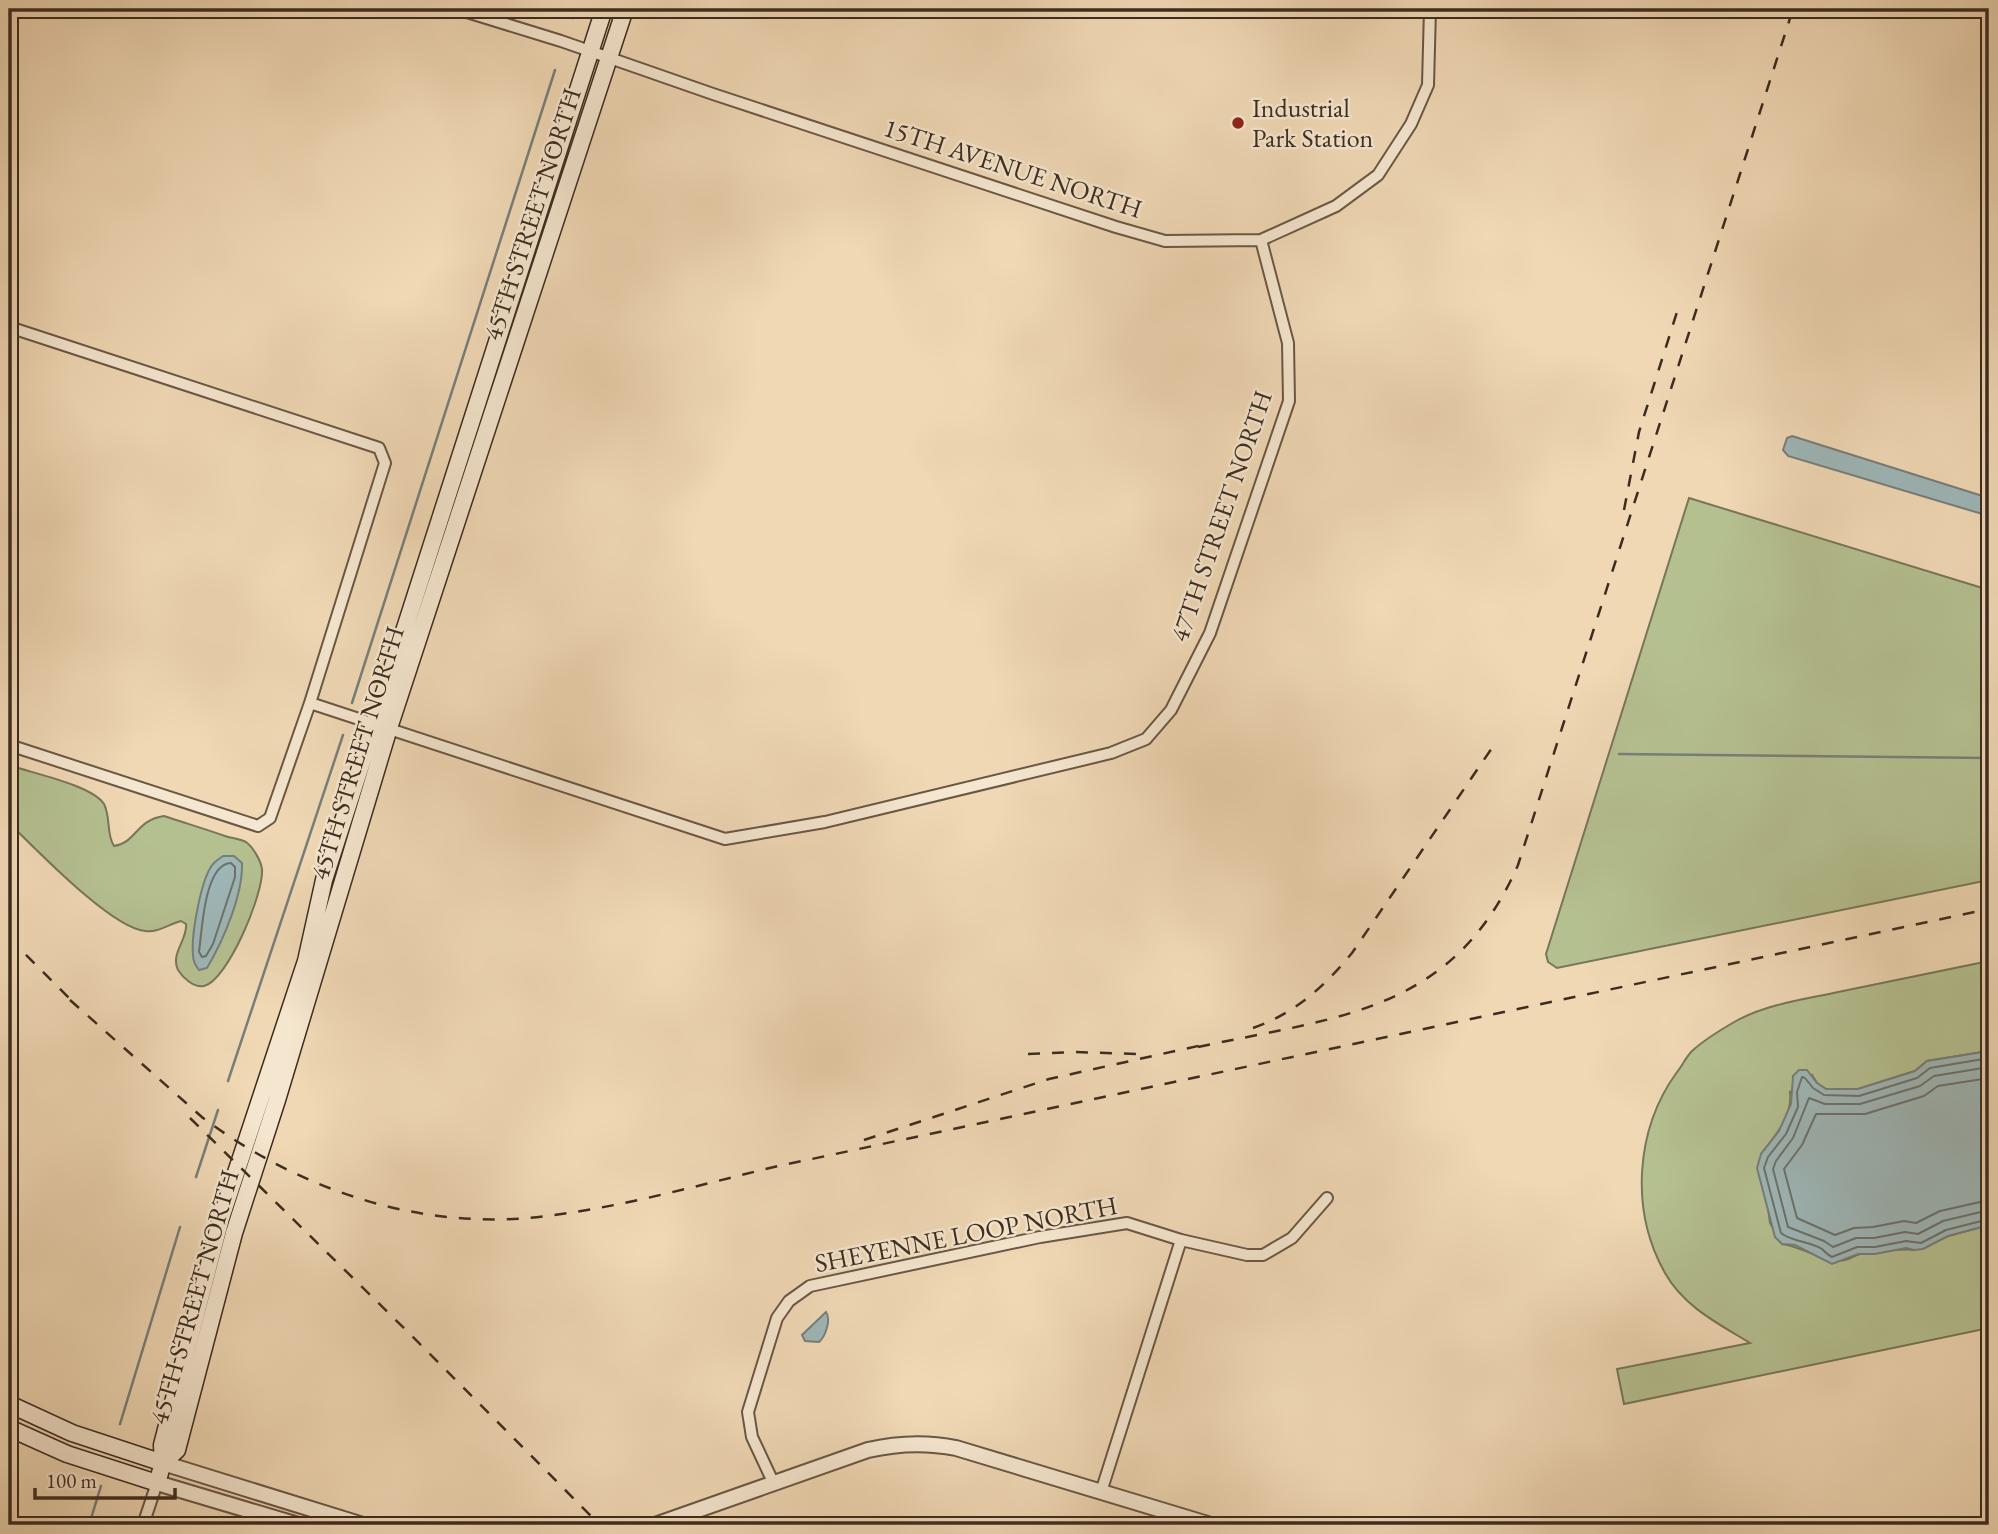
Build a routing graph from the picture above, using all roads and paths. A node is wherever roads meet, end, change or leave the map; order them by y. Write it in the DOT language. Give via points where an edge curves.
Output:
graph roads {
  1 [pos="12,9"];
  2 [pos="457,9"];
  3 [pos="604,9"];
  4 [pos="625,9"];
  5 [pos="1430,9"];
  6 [pos="9,18"];
  7 [pos="590,52"];
  8 [pos="609,58"];
  9 [pos="1261,240"];
  10 [pos="9,327"];
  11 [pos="310,703"];
  12 [pos="381,726"];
  13 [pos="9,745"];
  14 [pos="1327,1198"];
  15 [pos="1181,1240"];
  16 [pos="9,1404"];
  17 [pos="9,1428"];
  18 [pos="163,1463"];
  19 [pos="157,1483"];
  20 [pos="774,1484"];
  21 [pos="1101,1492"];
  22 [pos="143,1525"];
  23 [pos="298,1525"];
  24 [pos="363,1525"];
  25 [pos="655,1525"];
  26 [pos="1211,1525"];
  1 -- 6 [label="street"];
  2 -- 7 [label="street, 15TH AVENUE NORTH"];
  3 -- 7 [label="main road, 45TH STREET NORTH"];
  4 -- 8 [label="main road, 45TH STREET NORTH"];
  5 -- 9 [label="street, 15TH AVENUE NORTH" via="1428,85 1378,175 1336,206"];
  7 -- 8 [label="street, 15TH AVENUE NORTH"];
  7 -- 12 [label="main road, 45TH STREET NORTH"];
  8 -- 9 [label="street, 15TH AVENUE NORTH" via="1165,241"];
  8 -- 12 [label="main road, 45TH STREET NORTH"];
  9 -- 12 [label="street, 47TH STREET NORTH" via="1288,343 1289,401 1210,633 1171,710 1146,739 1111,753 825,822 725,839"];
  10 -- 11 [label="street" via="379,448 385,463"];
  11 -- 12 [label="street"];
  11 -- 13 [label="street" via="270,818 258,826"];
  12 -- 18 [label="main road, 45TH STREET NORTH" via="277,1100 234,1233 177,1450"];
  14 -- 15 [label="street, SHEYENNE LOOP NORTH" via="1292,1238 1263,1255"];
  15 -- 20 [label="street, SHEYENNE LOOP NORTH" via="1127,1223 810,1286 789,1301 777,1318 748,1412 752,1437"];
  15 -- 21 [label="street"];
  16 -- 18 [label="main road" via="72,1433"];
  17 -- 19 [label="main road" via="66,1454"];
  18 -- 19 [label="main road, 45TH STREET NORTH"];
  18 -- 24 [label="street"];
  19 -- 22 [label="street"];
  19 -- 23 [label="street"];
  20 -- 21 [label="street" via="868,1450 924,1444 956,1448"];
  20 -- 25 [label="street"];
  21 -- 26 [label="street"];
}
